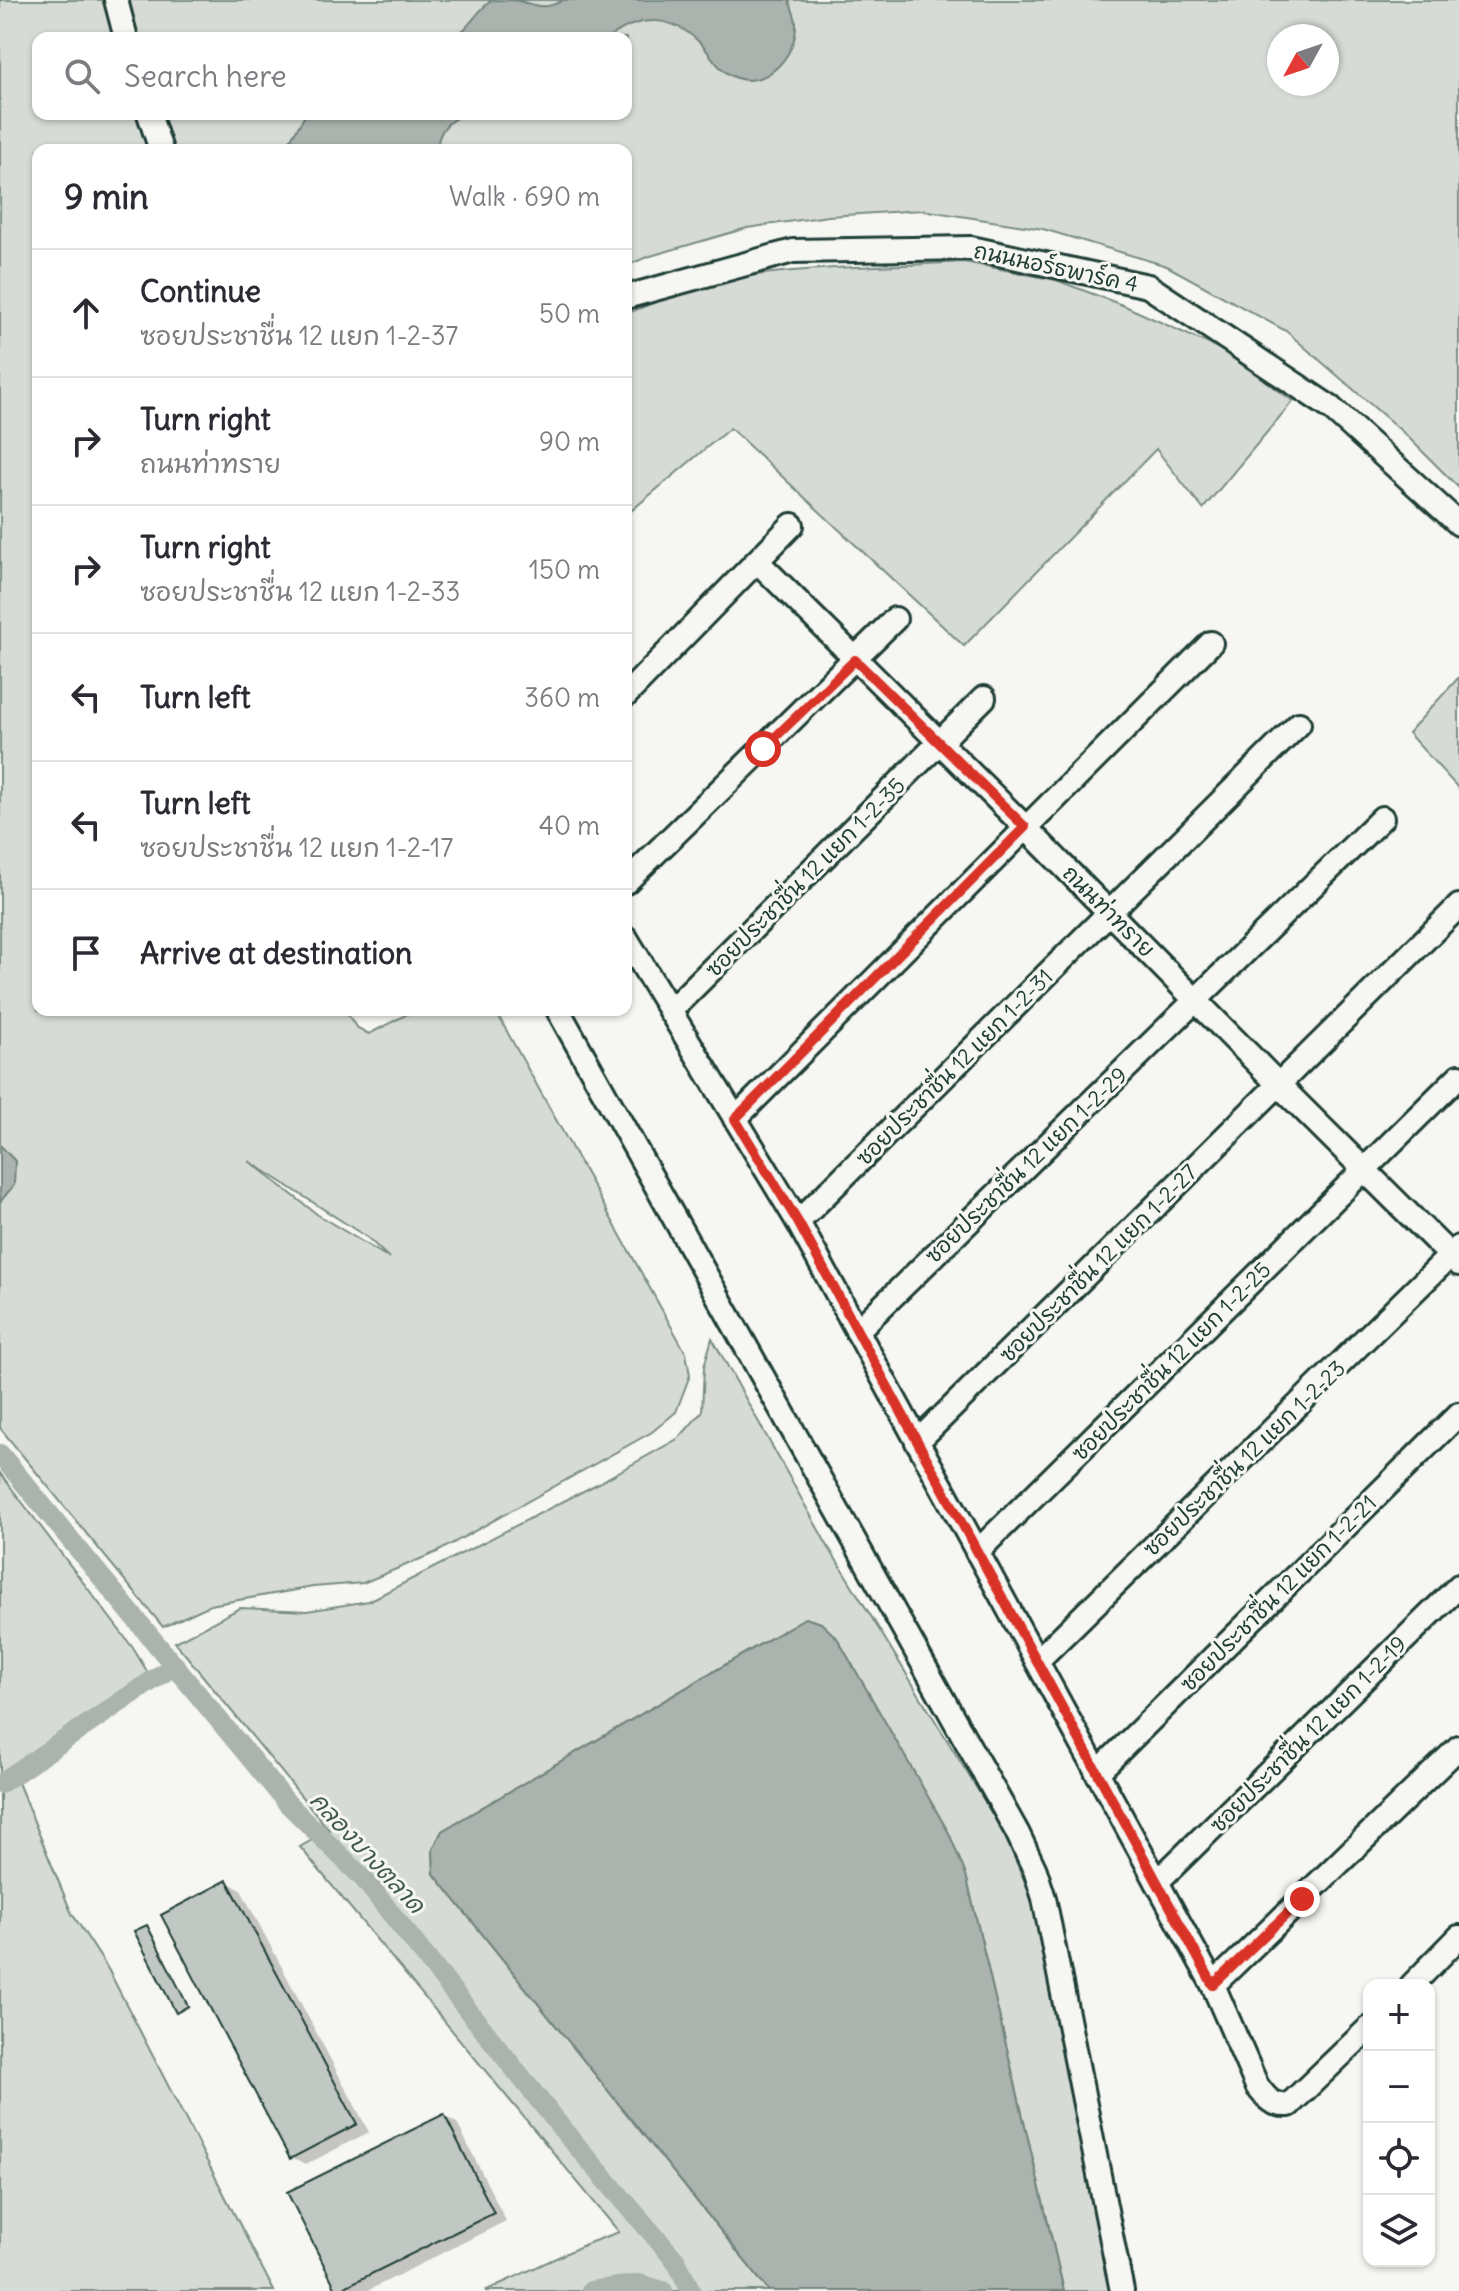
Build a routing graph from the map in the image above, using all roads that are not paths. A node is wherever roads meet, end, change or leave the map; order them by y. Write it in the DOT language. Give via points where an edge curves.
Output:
graph roads {
  1 [pos="116,0"];
  2 [pos="124,32"];
  3 [pos="151,120"];
  4 [pos="159,144"];
  5 [pos="632,295"];
  6 [pos="1459,524"];
  7 [pos="792,525"];
  8 [pos="757,561"];
  9 [pos="895,619"];
  10 [pos="1211,643"];
  11 [pos="855,660"];
  12 [pos="632,689"];
  13 [pos="984,698"];
  14 [pos="1299,724"];
  15 [pos="939,742"];
  16 [pos="1382,818"];
  17 [pos="1025,827"];
  18 [pos="632,876"];
  19 [pos="1459,906"];
  20 [pos="1110,912"];
  21 [pos="632,948"];
  22 [pos="1195,999"];
  23 [pos="670,1011"];
  24 [pos="561,1016"];
  25 [pos="1459,1076"];
  26 [pos="1278,1084"];
  27 [pos="735,1119"];
  28 [pos="1364,1169"];
  29 [pos="798,1222"];
  30 [pos="1456,1255"];
  31 [pos="857,1331"];
  32 [pos="1459,1414"];
  33 [pos="917,1442"];
  34 [pos="977,1552"];
  35 [pos="1459,1586"];
  36 [pos="1037,1661"];
  37 [pos="1459,1747"];
  38 [pos="1097,1773"];
  39 [pos="1157,1882"];
  40 [pos="1459,1937"];
  41 [pos="1418,1979"];
  42 [pos="1213,1985"];
  43 [pos="1363,2034"];
  44 [pos="1122,2291"];
  1 -- 2 [label="street"];
  3 -- 4 [label="street"];
  5 -- 6 [label="street, ถนนนอร์ธพาร์ค 4" via="793,251 971,248 1148,286 1331,408"];
  7 -- 8 [label="street"];
  8 -- 11 [label="street, ถนนท่าทราย"];
  8 -- 12 [label="street"];
  9 -- 11 [label="street"];
  10 -- 17 [label="street"];
  11 -- 15 [label="street, ถนนท่าทราย"];
  11 -- 18 [label="street"];
  13 -- 15 [label="street, ซอยประชาชื่น 12 แยก 1-2-35"];
  14 -- 20 [label="street, ซอยประชาชื่น 12 แยก 1-2-31"];
  15 -- 17 [label="street, ถนนท่าทราย"];
  15 -- 23 [label="street, ซอยประชาชื่น 12 แยก 1-2-35"];
  16 -- 22 [label="street, ซอยประชาชื่น 12 แยก 1-2-29"];
  17 -- 20 [label="street, ถนนท่าทราย"];
  17 -- 27 [label="street"];
  19 -- 26 [label="street, ซอยประชาชื่น 12 แยก 1-2-27"];
  20 -- 22 [label="street, ถนนท่าทราย"];
  20 -- 29 [label="street, ซอยประชาชื่น 12 แยก 1-2-31"];
  21 -- 23 [label="street"];
  22 -- 26 [label="street, ถนนท่าทราย"];
  22 -- 31 [label="street, ซอยประชาชื่น 12 แยก 1-2-29"];
  23 -- 27 [label="street"];
  24 -- 44 [label="street" via="1035,1870"];
  25 -- 28 [label="street, ซอยประชาชื่น 12 แยก 1-2-25"];
  26 -- 28 [label="street, ถนนท่าทราย"];
  26 -- 33 [label="street, ซอยประชาชื่น 12 แยก 1-2-27"];
  27 -- 29 [label="street"];
  28 -- 30 [label="street, ถนนท่าทราย"];
  28 -- 34 [label="street, ซอยประชาชื่น 12 แยก 1-2-25"];
  29 -- 31 [label="street"];
  30 -- 36 [label="street, ซอยประชาชื่น 12 แยก 1-2-23"];
  31 -- 33 [label="street"];
  32 -- 38 [label="street, ซอยประชาชื่น 12 แยก 1-2-21"];
  33 -- 34 [label="street"];
  34 -- 36 [label="street"];
  35 -- 39 [label="street, ซอยประชาชื่น 12 แยก 1-2-19"];
  36 -- 38 [label="street"];
  37 -- 42 [label="street"];
  38 -- 39 [label="street"];
  39 -- 42 [label="street"];
  40 -- 41 [label="street"];
  42 -- 43 [label="street" via="1257,2086 1276,2105 1289,2105"];
}
